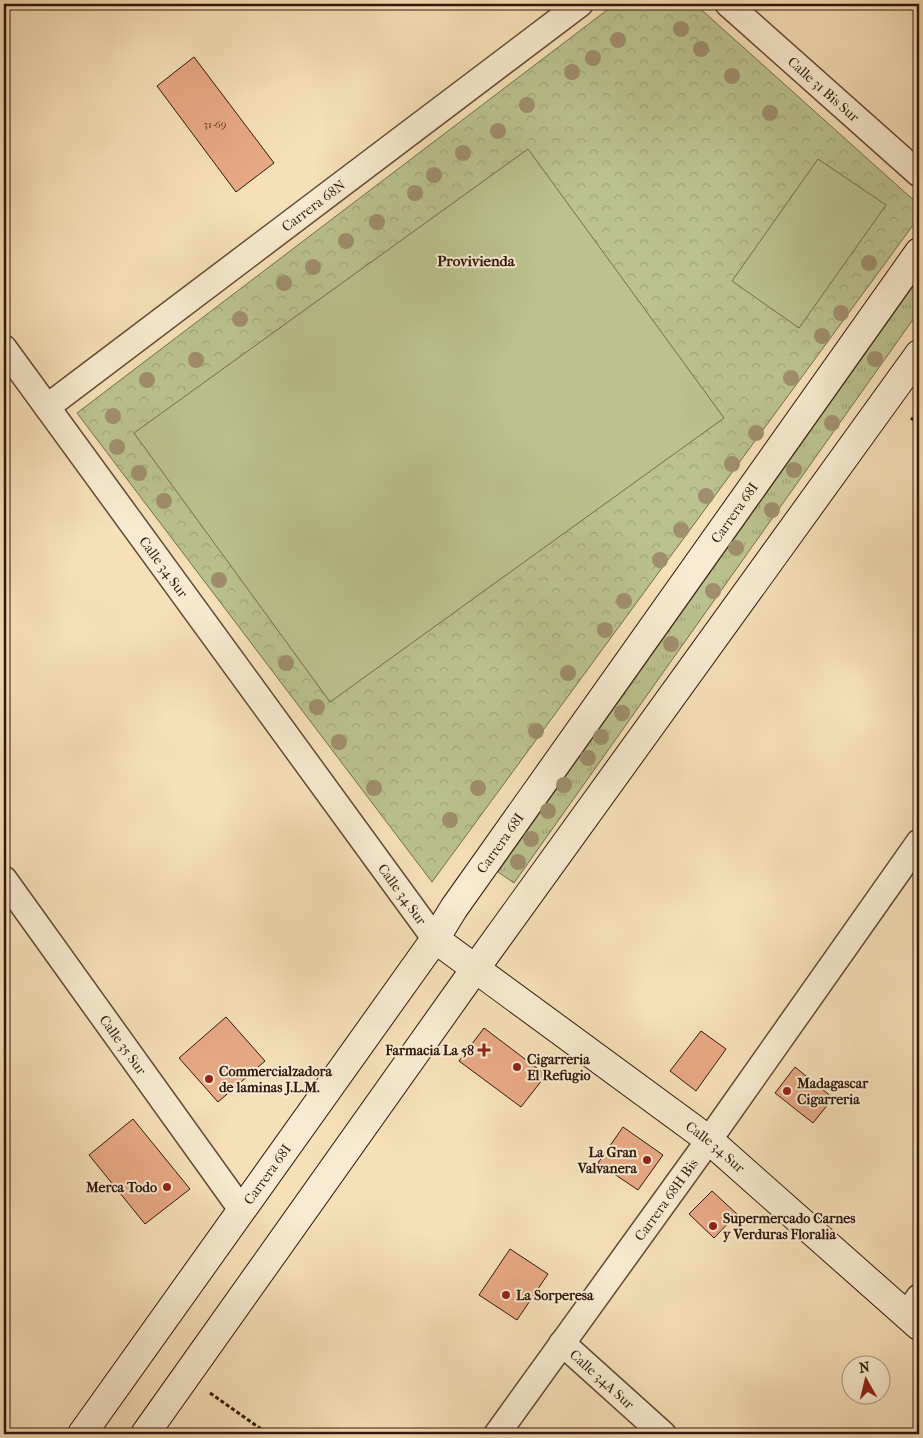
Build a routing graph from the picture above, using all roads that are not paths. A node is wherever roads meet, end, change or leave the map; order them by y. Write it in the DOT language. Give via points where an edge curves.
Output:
graph roads {
  1 [pos="580,4"];
  2 [pos="728,4"];
  3 [pos="919,174"];
  4 [pos="919,252"];
  5 [pos="4,348"];
  6 [pos="919,354"];
  7 [pos="47,407"];
  8 [pos="919,842"];
  9 [pos="4,879"];
  10 [pos="435,939"];
  11 [pos="475,969"];
  12 [pos="709,1140"];
  13 [pos="241,1209"];
  14 [pos="915,1313"];
  15 [pos="562,1343"];
  16 [pos="82,1434"];
  17 [pos="145,1434"];
  18 [pos="497,1434"];
  19 [pos="663,1434"];
  1 -- 7 [label="street, Carrera 68N"];
  2 -- 3 [label="street, Calle 31 Bis Sur"];
  4 -- 10 [label="street, Carrera 68I"];
  5 -- 7 [label="street, Calle 34 Sur"];
  6 -- 11 [label="street"];
  7 -- 10 [label="street, Calle 34 Sur"];
  8 -- 12 [label="street, Carrera 68H Bis"];
  9 -- 13 [label="street, Calle 35 Sur"];
  10 -- 11 [label="street, Calle 34 Sur"];
  10 -- 13 [label="street, Carrera 68I"];
  11 -- 12 [label="street, Calle 34 Sur"];
  11 -- 17 [label="street"];
  12 -- 14 [label="street, Calle 34 Sur"];
  12 -- 15 [label="street, Carrera 68H Bis"];
  13 -- 16 [label="street, Carrera 68I"];
  15 -- 18 [label="street, Carrera 68H Bis"];
  15 -- 19 [label="street, Calle 34A Sur"];
}
